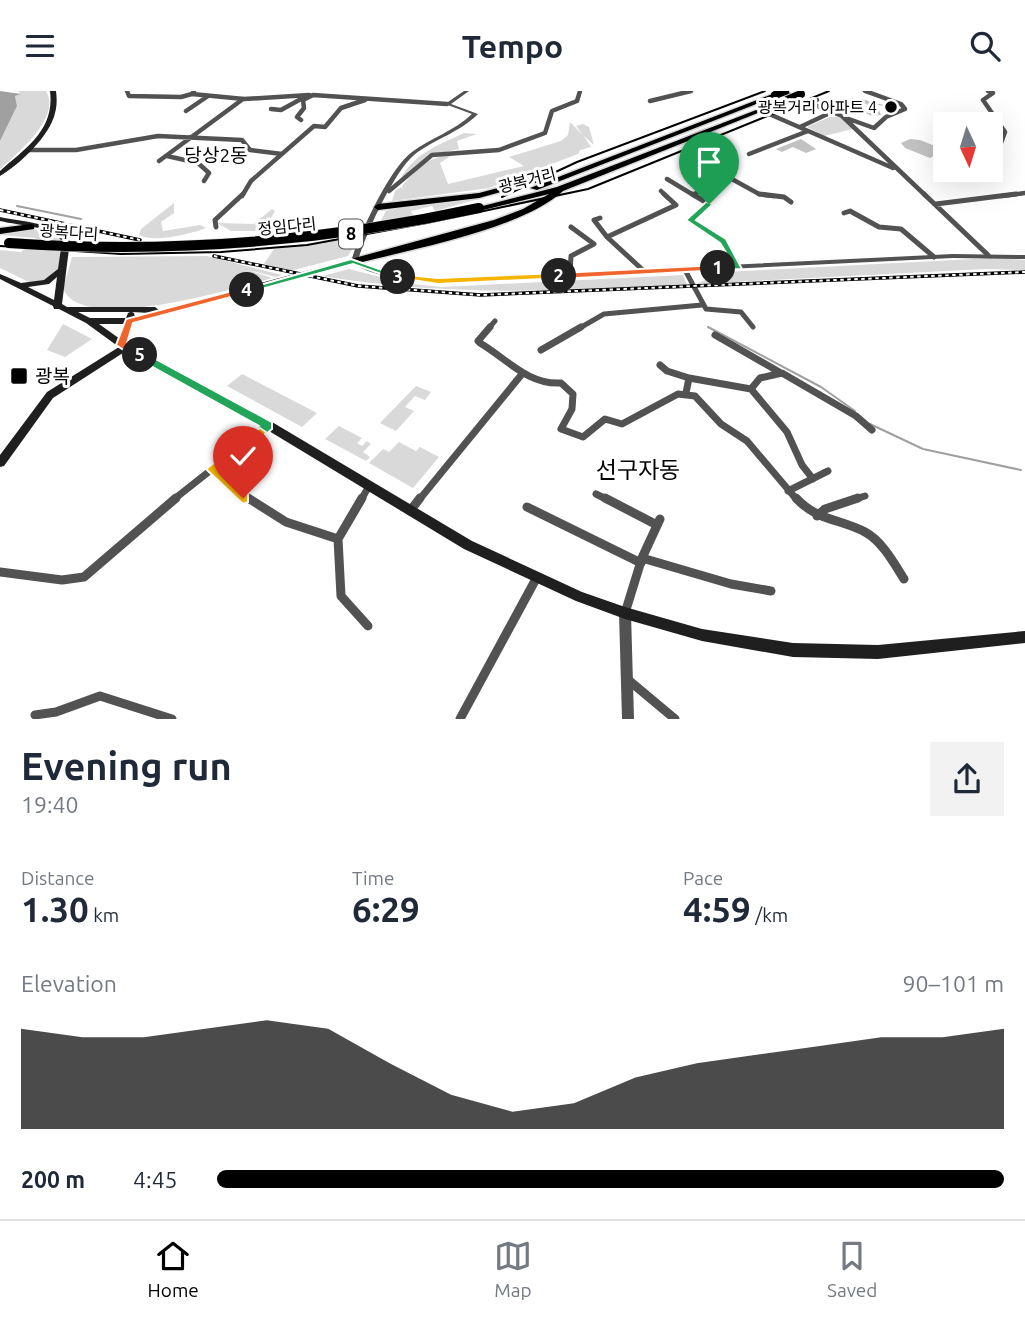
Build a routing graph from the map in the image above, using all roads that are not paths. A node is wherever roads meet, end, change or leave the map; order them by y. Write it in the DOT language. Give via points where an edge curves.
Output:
graph roads {
  1 [pos="53,91"];
  2 [pos="127,91"];
  3 [pos="263,91"];
  4 [pos="467,91"];
  5 [pos="580,91"];
  6 [pos="691,91"];
  7 [pos="865,91"];
  8 [pos="988,91"];
  9 [pos="193,92"];
  10 [pos="805,92"];
  11 [pos="314,93"];
  12 [pos="782,94"];
  13 [pos="209,95"];
  14 [pos="305,98"];
  15 [pos="244,99"];
  16 [pos="253,99"];
  17 [pos="365,100"];
  18 [pos="817,100"];
  19 [pos="650,101"];
  20 [pos="447,104"];
  21 [pos="803,106"];
  22 [pos="271,109"];
  23 [pos="761,110"];
  24 [pos="186,111"];
  25 [pos="832,112"];
  26 [pos="991,112"];
  27 [pos="842,116"];
  28 [pos="301,120"];
  29 [pos="800,127"];
  30 [pos="808,131"];
  31 [pos="191,137"];
  32 [pos="28,150"];
  33 [pos="749,154"];
  34 [pos="282,155"];
  35 [pos="166,156"];
  36 [pos="159,161"];
  37 [pos="706,161"];
  38 [pos="580,170"];
  39 [pos="900,171"];
  40 [pos="0,174"];
  41 [pos="730,178"];
  42 [pos="667,179"];
  43 [pos="204,181"];
  44 [pos="560,189"];
  45 [pos="389,191"];
  46 [pos="661,191"];
  47 [pos="1025,193"];
  48 [pos="694,194"];
  49 [pos="790,202"];
  50 [pos="936,204"];
  51 [pos="378,207"];
  52 [pos="479,208"];
  53 [pos="844,213"];
  54 [pos="600,218"];
  55 [pos="0,221"];
  56 [pos="31,227"];
  57 [pos="216,227"];
  58 [pos="571,227"];
  59 [pos="0,231"];
  60 [pos="607,237"];
  61 [pos="5,243"];
  62 [pos="126,250"];
  63 [pos="988,255"];
  64 [pos="934,257"];
  65 [pos="1025,257"];
  66 [pos="355,261"];
  67 [pos="739,267"];
  68 [pos="62,269"];
  69 [pos="685,270"];
  70 [pos="645,272"];
  71 [pos="570,275"];
  72 [pos="0,276"];
  73 [pos="17,286"];
  74 [pos="702,305"];
  75 [pos="61,308"];
  76 [pos="176,309"];
  77 [pos="94,310"];
  78 [pos="133,310"];
  79 [pos="89,321"];
  80 [pos="129,321"];
  81 [pos="495,321"];
  82 [pos="753,327"];
  83 [pos="715,335"];
  84 [pos="123,346"];
  85 [pos="541,351"];
  86 [pos="660,365"];
  87 [pos="782,373"];
  88 [pos="522,374"];
  89 [pos="689,378"];
  90 [pos="751,389"];
  91 [pos="686,393"];
  92 [pos="268,425"];
  93 [pos="872,430"];
  94 [pos="0,463"];
  95 [pos="212,469"];
  96 [pos="828,471"];
  97 [pos="813,479"];
  98 [pos="369,487"];
  99 [pos="788,491"];
  100 [pos="596,495"];
  101 [pos="865,496"];
  102 [pos="527,507"];
  103 [pos="411,511"];
  104 [pos="817,516"];
  105 [pos="338,539"];
  106 [pos="641,560"];
  107 [pos="0,572"];
  108 [pos="537,577"];
  109 [pos="904,579"];
  110 [pos="771,591"];
  111 [pos="625,613"];
  112 [pos="368,626"];
  113 [pos="1025,637"];
  114 [pos="626,677"];
  115 [pos="67,707"];
  116 [pos="36,715"];
  117 [pos="63,719"];
  118 [pos="172,719"];
  119 [pos="460,719"];
  120 [pos="628,719"];
  121 [pos="675,719"];
  1 -- 32 [label="main road" via="55,106 48,125"];
  2 -- 9 [label="street" via="129,96 181,97"];
  3 -- 16 [label="street"];
  4 -- 20 [label="street"];
  5 -- 45 [label="street" via="577,101 552,111 545,133 499,150 432,155"];
  6 -- 19 [label="street"];
  7 -- 27 [label="street" via="905,109 874,128"];
  8 -- 26 [label="street" via="993,93 982,100"];
  9 -- 13 [label="street"];
  10 -- 12 [label="highway, 광복거리 / 8, bridge"];
  11 -- 14 [label="street"];
  11 -- 16 [label="street"];
  11 -- 17 [label="street"];
  12 -- 23 [label="highway, 광복거리 / 8"];
  12 -- 25 [label="street"];
  12 -- 38 [label="highway, 광복거리 / 8"];
  13 -- 15 [label="street"];
  13 -- 24 [label="street"];
  14 -- 22 [label="street" via="281,110"];
  14 -- 28 [label="street" via="297,117"];
  15 -- 16 [label="street"];
  15 -- 31 [label="street"];
  17 -- 20 [label="street"];
  17 -- 34 [label="street" via="341,108 328,125 314,126"];
  18 -- 21 [label="street, bridge"];
  20 -- 45 [label="street" via="475,114 453,133 406,159"];
  23 -- 29 [label="street"];
  23 -- 44 [label="highway, 광복거리 / 8"];
  25 -- 27 [label="street"];
  25 -- 29 [label="street"];
  27 -- 39 [label="street"];
  29 -- 30 [label="street"];
  30 -- 33 [label="street"];
  30 -- 39 [label="street"];
  31 -- 32 [label="street" via="158,136 67,151"];
  31 -- 34 [label="street" via="242,140 250,150"];
  31 -- 35 [label="street"];
  32 -- 40 [label="main road"];
  34 -- 57 [label="street" via="217,217"];
  35 -- 36 [label="street"];
  35 -- 43 [label="street" via="198,163 209,173"];
  37 -- 41 [label="street"];
  38 -- 51 [label="highway" via="479,195"];
  38 -- 52 [label="highway, 광복거리 / 8"];
  39 -- 50 [label="street"];
  41 -- 48 [label="street"];
  41 -- 49 [label="street" via="759,194"];
  42 -- 48 [label="street"];
  44 -- 52 [label="highway, 광복거리 / 8"];
  44 -- 66 [label="highway" via="548,202 521,213"];
  45 -- 51 [label="street"];
  46 -- 60 [label="street" via="676,205"];
  47 -- 50 [label="street"];
  48 -- 67 [label="street" via="710,206 690,220 723,241"];
  50 -- 63 [label="street"];
  51 -- 66 [label="street"];
  52 -- 62 [label="highway, 정임다리 / 8, bridge" via="327,238 222,248"];
  53 -- 64 [label="street" via="850,211 879,227 901,229"];
  54 -- 60 [label="street" via="594,221"];
  55 -- 56 [label="main road"];
  56 -- 59 [label="highway"];
  56 -- 68 [label="main road" via="61,235 66,241"];
  58 -- 71 [label="street" via="594,244 571,256"];
  60 -- 70 [label="street"];
  61 -- 62 [label="highway, 광복다리 / 8, bridge"];
  63 -- 64 [label="street"];
  63 -- 65 [label="street"];
  64 -- 67 [label="street"];
  66 -- 71 [label="street" via="419,281"];
  66 -- 76 [label="main road"];
  67 -- 69 [label="street"];
  68 -- 73 [label="main road" via="46,282"];
  68 -- 75 [label="main road"];
  69 -- 70 [label="street"];
  69 -- 74 [label="street"];
  70 -- 71 [label="street"];
  72 -- 73 [label="main road"];
  73 -- 75 [label="main road"];
  74 -- 82 [label="street" via="710,311 741,312"];
  74 -- 85 [label="street" via="604,314"];
  75 -- 77 [label="main road"];
  75 -- 79 [label="main road"];
  76 -- 78 [label="main road"];
  76 -- 80 [label="main road"];
  77 -- 78 [label="main road"];
  77 -- 79 [label="main road"];
  78 -- 80 [label="main road"];
  79 -- 80 [label="main road"];
  79 -- 84 [label="main road"];
  80 -- 84 [label="main road"];
  81 -- 88 [label="street" via="478,341"];
  83 -- 87 [label="street"];
  84 -- 92 [label="main road"];
  84 -- 94 [label="main road" via="50,395"];
  86 -- 89 [label="street"];
  87 -- 90 [label="street" via="760,378"];
  87 -- 93 [label="street"];
  88 -- 91 [label="street" via="569,389 573,404 561,429 576,437 586,435 605,419 622,424"];
  88 -- 103 [label="street"];
  89 -- 90 [label="street"];
  89 -- 91 [label="street"];
  90 -- 97 [label="street" via="787,432"];
  91 -- 99 [label="street" via="747,441"];
  92 -- 95 [label="street"];
  92 -- 98 [label="main road"];
  95 -- 105 [label="street" via="243,498 312,534"];
  95 -- 107 [label="street" via="84,577 62,580"];
  96 -- 97 [label="street"];
  97 -- 99 [label="street"];
  98 -- 103 [label="main road"];
  98 -- 105 [label="street"];
  99 -- 104 [label="street"];
  100 -- 106 [label="street" via="658,522"];
  101 -- 104 [label="street"];
  102 -- 106 [label="street"];
  103 -- 108 [label="main road" via="468,545"];
  104 -- 109 [label="street" via="866,532"];
  105 -- 112 [label="street" via="341,596"];
  106 -- 110 [label="street"];
  106 -- 111 [label="street"];
  108 -- 111 [label="main road"];
  108 -- 119 [label="street"];
  111 -- 113 [label="main road" via="702,635 793,650 878,652"];
  111 -- 114 [label="street"];
  114 -- 120 [label="street"];
  114 -- 121 [label="street"];
  115 -- 116 [label="street"];
  115 -- 117 [label="street"];
  115 -- 118 [label="street" via="100,696"];
}
